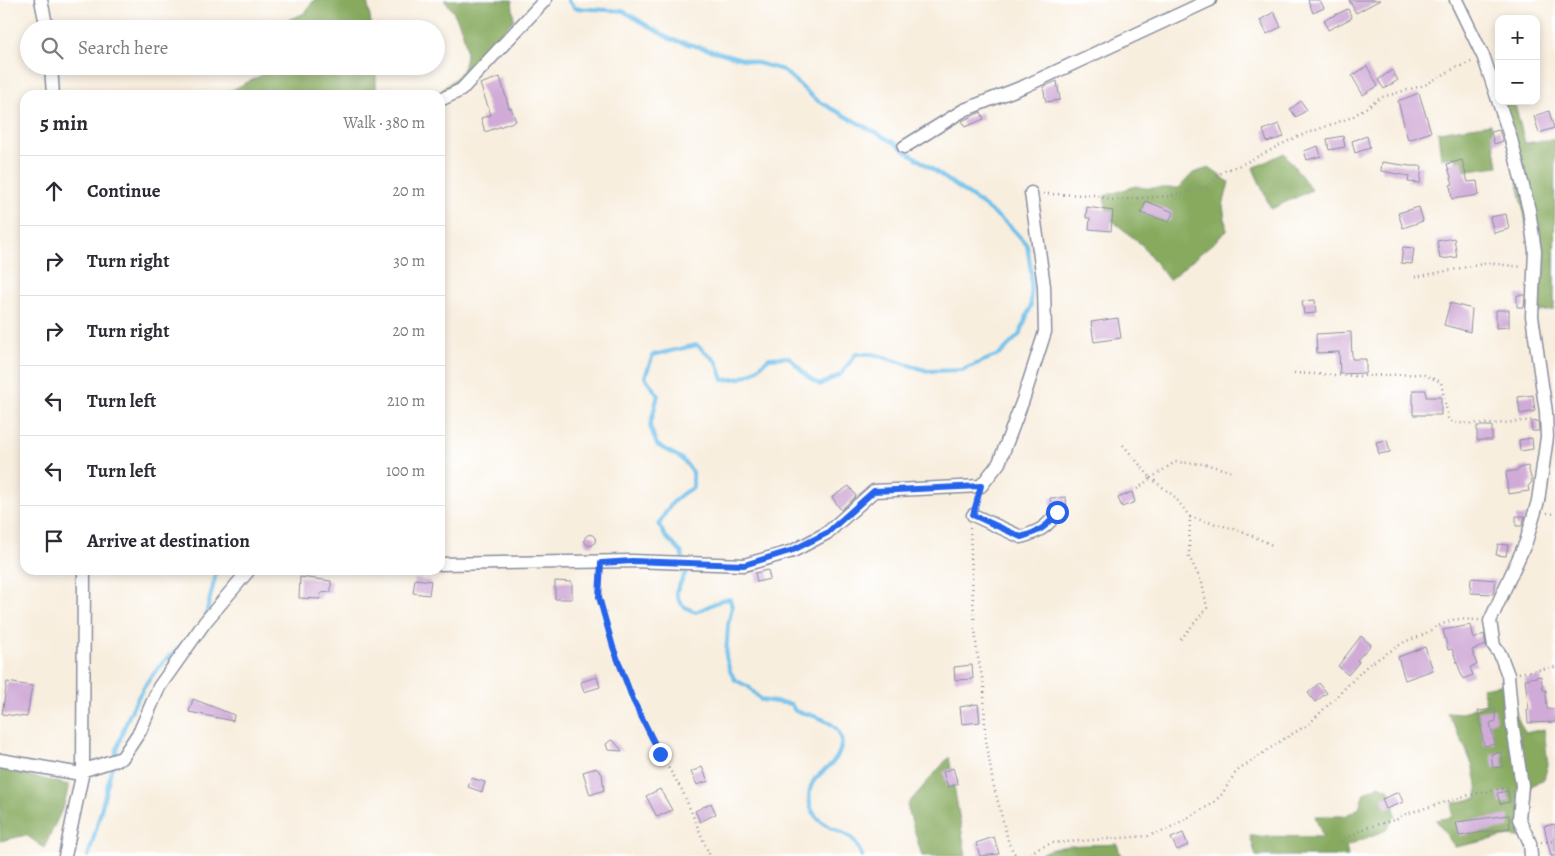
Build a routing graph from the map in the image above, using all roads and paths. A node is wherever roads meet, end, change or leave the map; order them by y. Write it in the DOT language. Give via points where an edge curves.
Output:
graph roads {
  1 [pos="41,0"];
  2 [pos="545,0"];
  3 [pos="1210,0"];
  4 [pos="1456,0"];
  5 [pos="45,20"];
  6 [pos="1484,58"];
  7 [pos="52,75"];
  8 [pos="53,90"];
  9 [pos="445,98"];
  10 [pos="904,147"];
  11 [pos="1031,193"];
  12 [pos="1535,268"];
  13 [pos="1415,277"];
  14 [pos="1294,373"];
  15 [pos="1547,419"];
  16 [pos="1124,445"];
  17 [pos="1233,472"];
  18 [pos="1151,478"];
  19 [pos="1137,489"];
  20 [pos="1057,512"];
  21 [pos="973,515"];
  22 [pos="1190,517"];
  23 [pos="1272,545"];
  24 [pos="601,563"];
  25 [pos="445,564"];
  26 [pos="84,575"];
  27 [pos="245,575"];
  28 [pos="1490,621"];
  29 [pos="1181,639"];
  30 [pos="1555,667"];
  31 [pos="1508,675"];
  32 [pos="0,760"];
  33 [pos="83,771"];
  34 [pos="1522,785"];
  35 [pos="1337,844"];
  36 [pos="65,856"];
  37 [pos="710,856"];
  38 [pos="1016,856"];
  39 [pos="1026,856"];
  40 [pos="1531,856"];
  1 -- 5 [label="street"];
  2 -- 9 [label="street" via="461,90"];
  3 -- 10 [label="street" via="1025,86 964,110"];
  4 -- 6 [label="street"];
  6 -- 11 [label="path" via="1456,68 1425,85 1382,97 1352,117 1294,138 1222,172 1207,187 1182,194 1111,200 1094,195"];
  6 -- 12 [label="street" via="1529,210"];
  7 -- 8 [label="street"];
  11 -- 24 [label="street" via="1044,286 1045,332 999,463 981,486 874,491 827,533 793,550 744,565"];
  12 -- 13 [label="path" via="1488,263"];
  12 -- 15 [label="street" via="1532,316"];
  14 -- 15 [label="path" via="1422,374 1441,382 1448,418 1453,423 1493,424"];
  15 -- 28 [label="street" via="1548,438 1538,501 1526,542"];
  16 -- 18 [label="path"];
  17 -- 18 [label="path" via="1205,464 1175,462"];
  18 -- 19 [label="path"];
  18 -- 22 [label="path" via="1175,497"];
  20 -- 21 [label="street" via="1038,532 1021,537"];
  21 -- 38 [label="path" via="970,525 973,601 977,653 984,686 985,734 993,783 1009,844"];
  22 -- 23 [label="path" via="1242,531"];
  22 -- 29 [label="path" via="1189,556 1202,583 1207,608"];
  24 -- 25 [label="street"];
  24 -- 37 [label="path" via="599,597 633,700 682,790"];
  26 -- 33 [label="street"];
  27 -- 33 [label="street" via="205,622 158,687 140,732 122,758"];
  28 -- 31 [label="street" via="1494,646"];
  28 -- 39 [label="path" via="1455,619 1406,641 1368,666 1309,724 1246,762 1212,804 1164,830 1148,836 1052,843"];
  30 -- 31 [label="path"];
  31 -- 34 [label="street"];
  32 -- 33 [label="street" via="75,773"];
  33 -- 36 [label="street"];
  34 -- 35 [label="path" via="1469,795 1402,815 1365,828"];
  34 -- 40 [label="street" via="1519,819 1530,843"];
}
